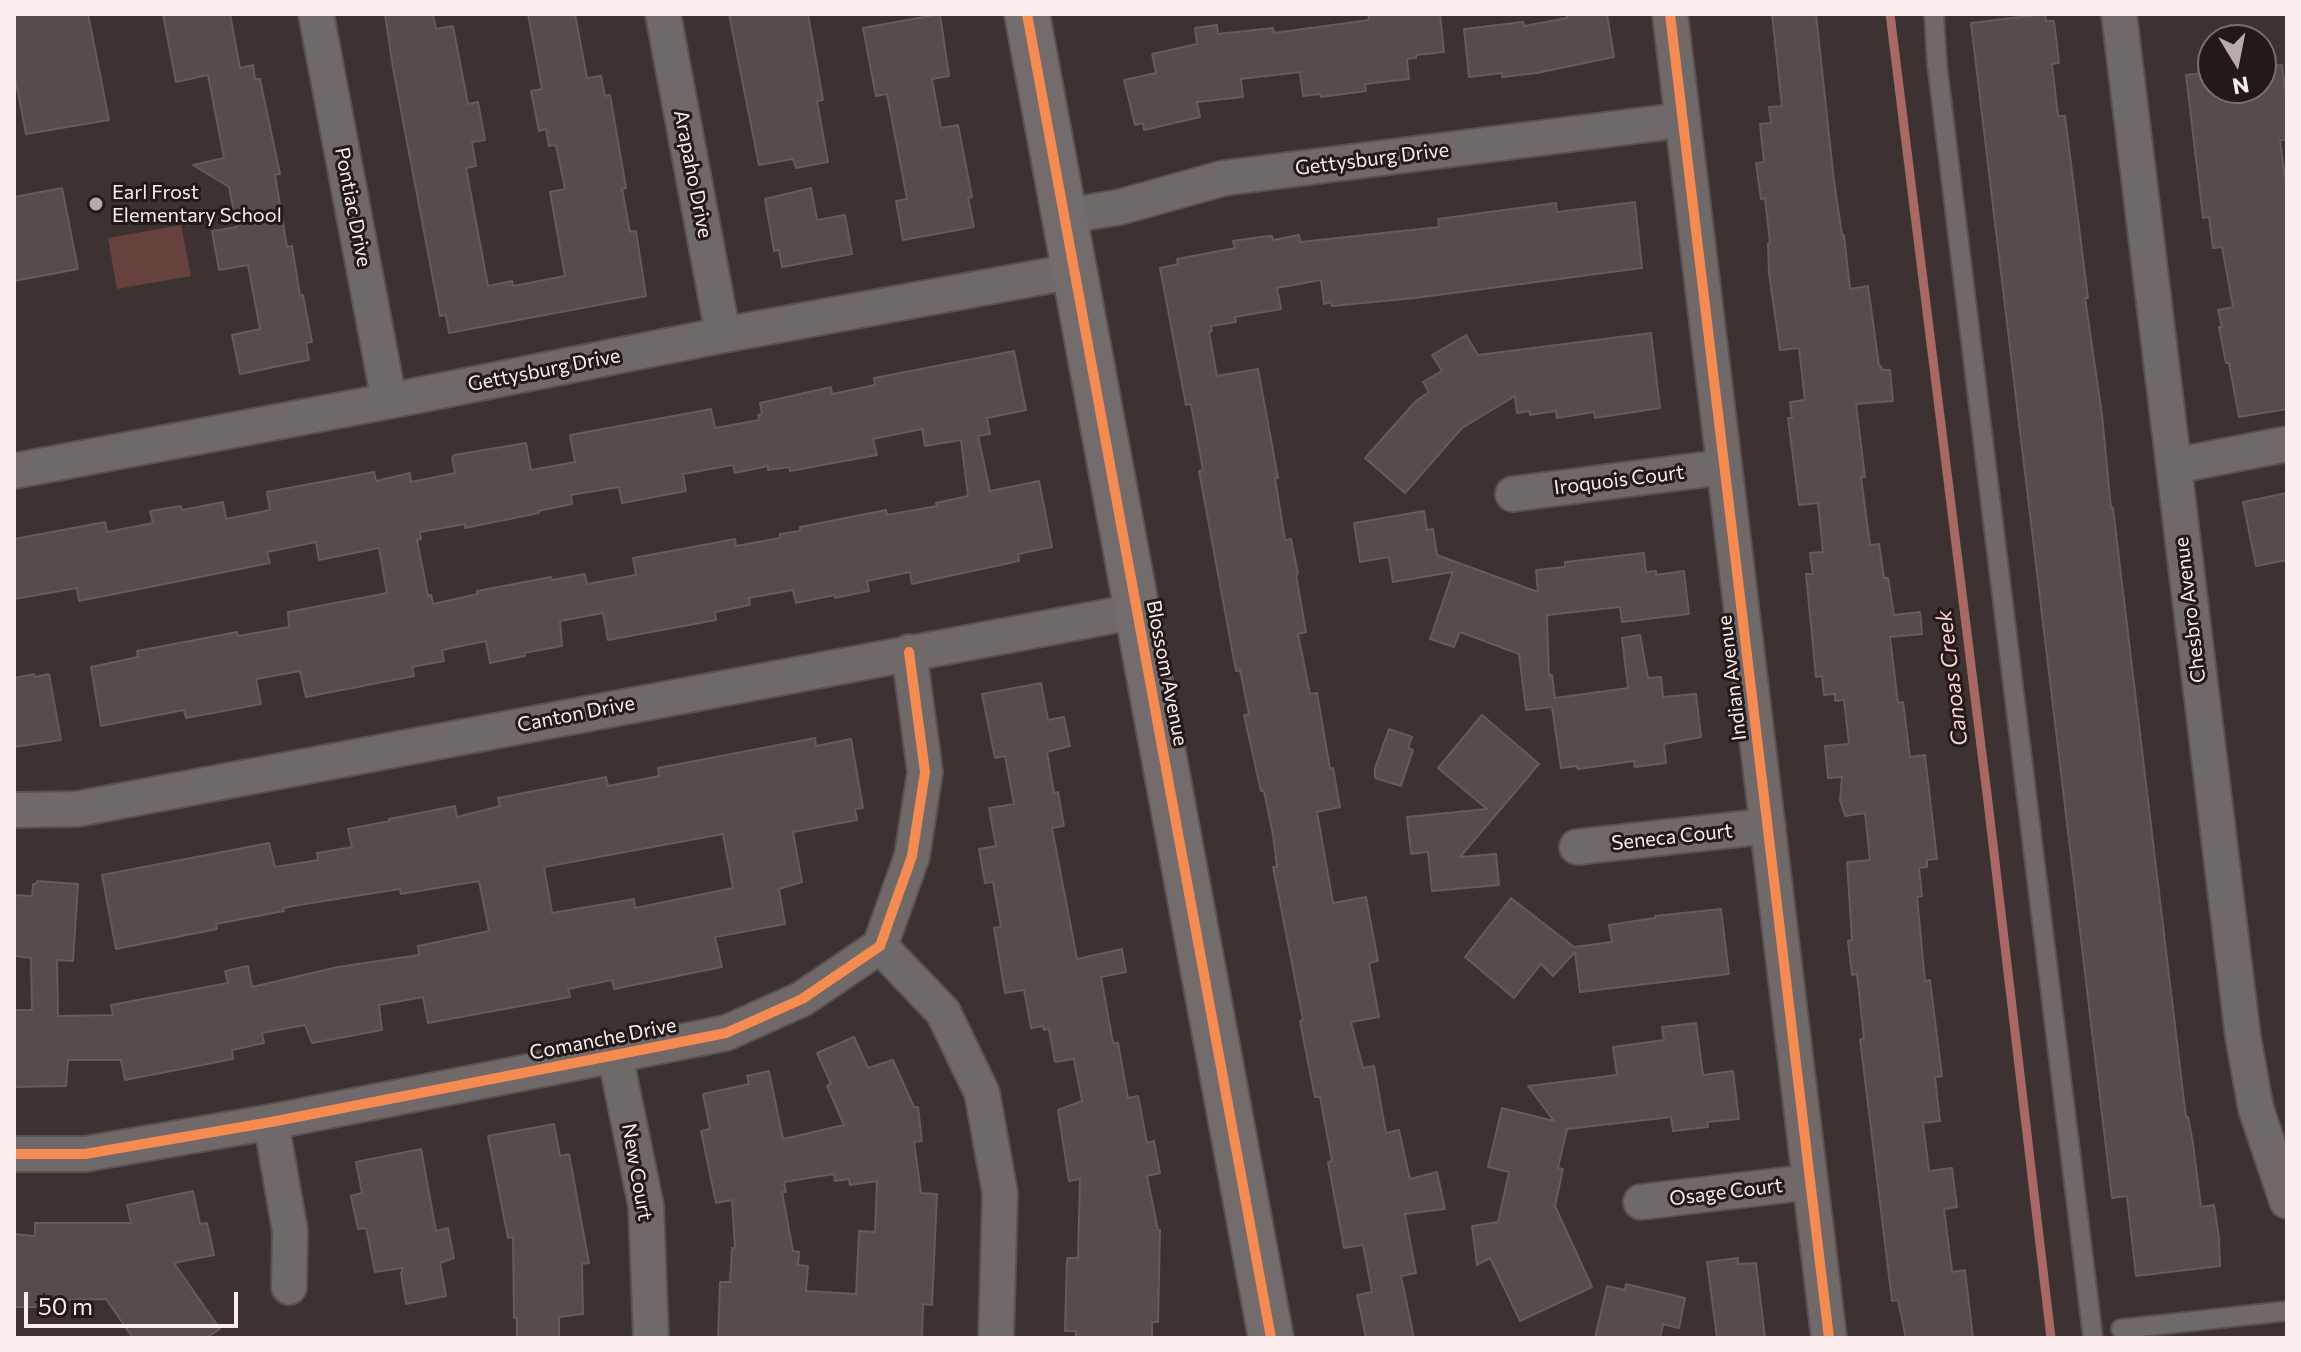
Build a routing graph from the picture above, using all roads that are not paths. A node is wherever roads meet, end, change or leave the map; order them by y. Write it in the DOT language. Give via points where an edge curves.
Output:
graph roads {
  1 [pos="316,14"];
  2 [pos="663,14"];
  3 [pos="1027,14"];
  4 [pos="1670,14"];
  5 [pos="1934,14"];
  6 [pos="2121,14"];
  7 [pos="1683,120"];
  8 [pos="1066,216"];
  9 [pos="1075,271"];
  10 [pos="723,335"];
  11 [pos="389,401"];
  12 [pos="2287,444"];
  13 [pos="2174,466"];
  14 [pos="1724,467"];
  15 [pos="14,471"];
  16 [pos="1513,494"];
  17 [pos="1138,611"];
  18 [pos="909,652"];
  19 [pos="14,810"];
  20 [pos="1768,826"];
  21 [pos="1577,847"];
  22 [pos="880,946"];
  23 [pos="615,1055"];
  24 [pos="271,1122"];
  25 [pos="14,1154"];
  26 [pos="1810,1182"];
  27 [pos="2287,1201"];
  28 [pos="1641,1202"];
  29 [pos="289,1287"];
  30 [pos="2287,1311"];
  31 [pos="2121,1329"];
  32 [pos="651,1338"];
  33 [pos="996,1338"];
  34 [pos="1271,1338"];
  35 [pos="1829,1338"];
  36 [pos="2093,1338"];
  1 -- 11 [label="street, Pontiac Drive"];
  2 -- 10 [label="street, Arapaho Drive"];
  3 -- 8 [label="street, Blossom Avenue"];
  4 -- 7 [label="street, Indian Avenue"];
  5 -- 36 [label="lane"];
  6 -- 13 [label="street, Chesbro Avenue"];
  7 -- 8 [label="street, Gettysburg Drive" via="1224,178"];
  7 -- 14 [label="street, Indian Avenue"];
  8 -- 9 [label="street, Blossom Avenue"];
  9 -- 10 [label="street, Gettysburg Drive"];
  9 -- 17 [label="street, Blossom Avenue"];
  10 -- 11 [label="street, Gettysburg Drive"];
  11 -- 15 [label="street, Gettysburg Drive"];
  12 -- 13 [label="street"];
  13 -- 27 [label="street, Chesbro Avenue" via="2243,1037 2256,1109"];
  14 -- 16 [label="street, Iroquois Court"];
  14 -- 20 [label="street, Indian Avenue"];
  17 -- 18 [label="street, Canton Drive"];
  17 -- 34 [label="street, Blossom Avenue"];
  18 -- 19 [label="street, Canton Drive" via="77,809"];
  18 -- 22 [label="street" via="925,772 912,856"];
  20 -- 21 [label="street, Seneca Court"];
  20 -- 26 [label="street, Indian Avenue"];
  22 -- 23 [label="street, Comanche Drive" via="802,999 726,1033"];
  22 -- 33 [label="street" via="943,1012 982,1093 1000,1193"];
  23 -- 24 [label="street, Comanche Drive"];
  23 -- 32 [label="street, New Court" via="646,1206"];
  24 -- 25 [label="street, Comanche Drive" via="85,1154"];
  24 -- 29 [label="street" via="290,1231"];
  26 -- 28 [label="street, Osage Court"];
  26 -- 35 [label="street, Indian Avenue"];
  30 -- 31 [label="lane"];
}
